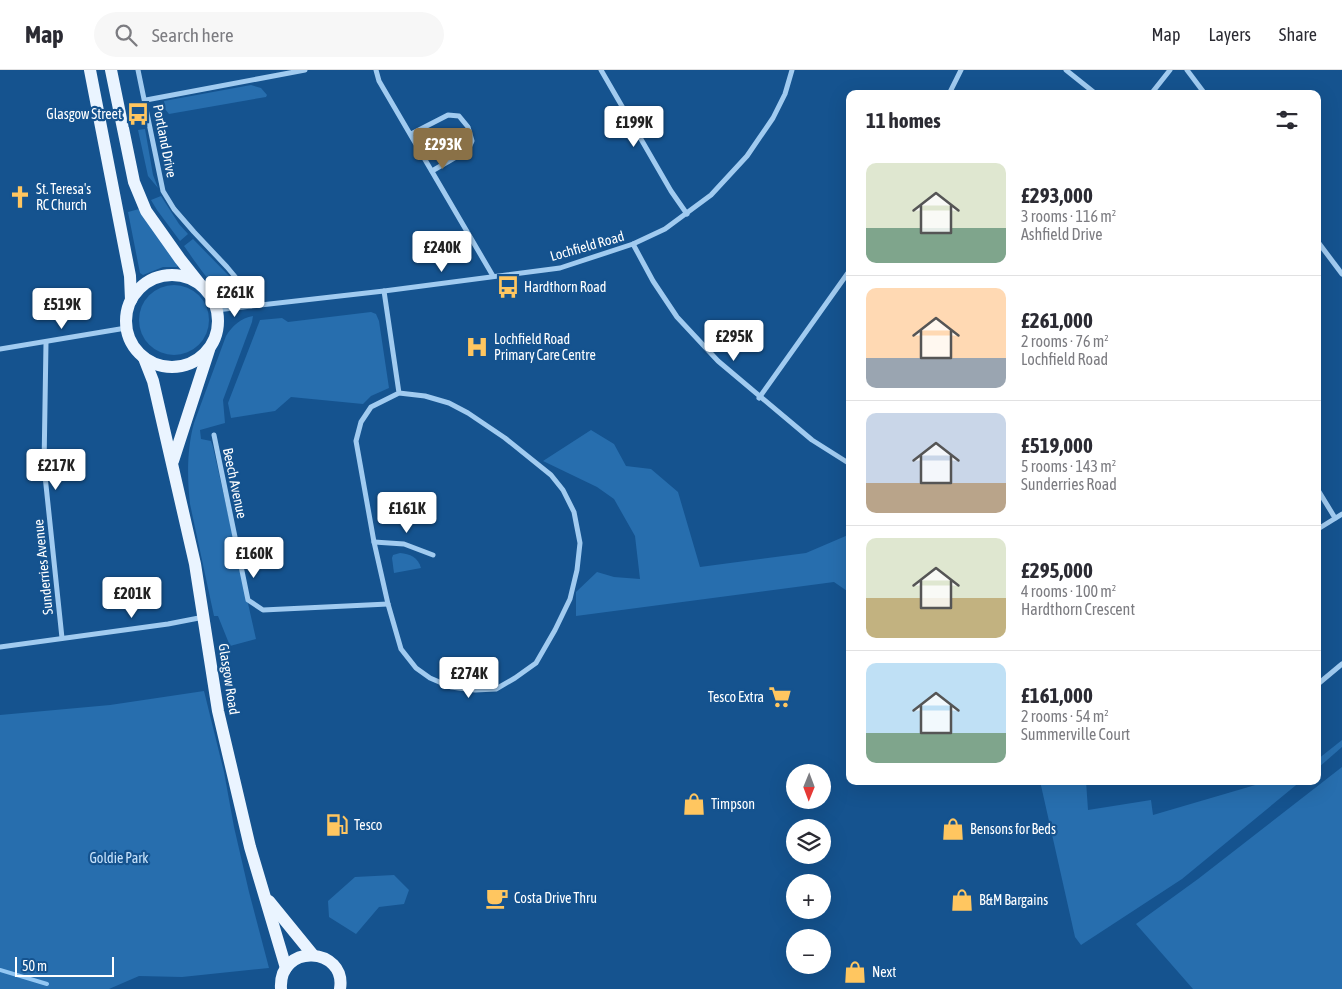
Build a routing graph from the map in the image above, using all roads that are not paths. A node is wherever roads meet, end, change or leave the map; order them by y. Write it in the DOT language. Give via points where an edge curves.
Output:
graph roads {
  1 [pos="90,70"];
  2 [pos="111,70"];
  3 [pos="138,70"];
  4 [pos="305,70"];
  5 [pos="376,70"];
  6 [pos="601,70"];
  7 [pos="792,70"];
  8 [pos="961,70"];
  9 [pos="1066,70"];
  10 [pos="1170,70"];
  11 [pos="1186,70"];
  12 [pos="951,90"];
  13 [pos="1091,90"];
  14 [pos="1154,90"];
  15 [pos="1202,90"];
  16 [pos="146,100"];
  17 [pos="411,134"];
  18 [pos="432,171"];
  19 [pos="686,214"];
  20 [pos="633,244"];
  21 [pos="1321,246"];
  22 [pos="1342,274"];
  23 [pos="494,276"];
  24 [pos="846,276"];
  25 [pos="204,288"];
  26 [pos="384,291"];
  27 [pos="131,300"];
  28 [pos="251,306"];
  29 [pos="216,310"];
  30 [pos="126,328"];
  31 [pos="46,343"];
  32 [pos="211,345"];
  33 [pos="0,349"];
  34 [pos="144,358"];
  35 [pos="399,393"];
  36 [pos="760,398"];
  37 [pos="214,435"];
  38 [pos="846,461"];
  39 [pos="172,463"];
  40 [pos="1321,495"];
  41 [pos="1342,514"];
  42 [pos="1335,518"];
  43 [pos="1321,527"];
  44 [pos="374,542"];
  45 [pos="434,555"];
  46 [pos="388,604"];
  47 [pos="204,616"];
  48 [pos="62,638"];
  49 [pos="0,648"];
  50 [pos="1342,664"];
  51 [pos="1321,682"];
  52 [pos="266,897"];
  53 [pos="313,955"];
  54 [pos="286,968"];
  55 [pos="341,988"];
  56 [pos="281,989"];
  1 -- 27 [label="main road" via="130,276"];
  2 -- 25 [label="main road" via="134,182 146,211"];
  3 -- 16 [label="street, Portland Drive"];
  4 -- 16 [label="street"];
  5 -- 17 [label="street" via="379,81"];
  6 -- 19 [label="street"];
  7 -- 19 [label="street, Lochfield Road" via="785,94 747,156 711,195"];
  8 -- 12 [label="street"];
  9 -- 13 [label="street"];
  10 -- 14 [label="street"];
  11 -- 15 [label="street"];
  16 -- 28 [label="street, Portland Drive" via="163,191 174,209 247,292"];
  17 -- 18 [label="street"];
  17 -- 18 [label="street" via="448,116 459,116 468,127 472,141 468,150"];
  18 -- 23 [label="street"];
  19 -- 20 [label="street, Lochfield Road" via="665,229"];
  20 -- 23 [label="street, Lochfield Road" via="560,268"];
  20 -- 36 [label="street" via="677,317 718,361"];
  21 -- 22 [label="street"];
  23 -- 26 [label="street, Lochfield Road"];
  24 -- 36 [label="street"];
  25 -- 27 [label="main road" via="179,276 164,276 139,288"];
  25 -- 29 [label="main road"];
  26 -- 28 [label="street, Lochfield Road"];
  26 -- 35 [label="street"];
  27 -- 30 [label="main road"];
  28 -- 29 [label="street, Lochfield Road"];
  29 -- 32 [label="main road" via="218,322"];
  30 -- 31 [label="street"];
  30 -- 34 [label="main road" via="136,350"];
  31 -- 33 [label="street"];
  31 -- 48 [label="street, Sunderries Avenue" via="44,466"];
  32 -- 34 [label="main road" via="188,364 173,367 158,365"];
  32 -- 39 [label="main road"];
  34 -- 39 [label="main road, Glasgow Road"];
  35 -- 44 [label="street" via="371,407 361,422 356,442"];
  35 -- 46 [label="street" via="425,396 468,413 551,474 574,512 580,543 570,599 546,647 536,663 496,689 451,687 416,668 401,648"];
  36 -- 38 [label="street" via="812,440"];
  37 -- 46 [label="street, Beech Avenue" via="248,600 263,610"];
  39 -- 47 [label="main road, Glasgow Road"];
  40 -- 42 [label="street"];
  41 -- 42 [label="street"];
  42 -- 43 [label="street"];
  44 -- 45 [label="street" via="404,544"];
  44 -- 46 [label="street"];
  47 -- 48 [label="street"];
  47 -- 52 [label="main road, Glasgow Road" via="218,711 250,847"];
  48 -- 49 [label="street"];
  50 -- 51 [label="street"];
  52 -- 53 [label="main road, Glasgow Road"];
  52 -- 54 [label="main road, Glasgow Road"];
  53 -- 54 [label="main road" via="297,958"];
  53 -- 55 [label="main road" via="333,964 338,971"];
  54 -- 56 [label="main road"];
}
